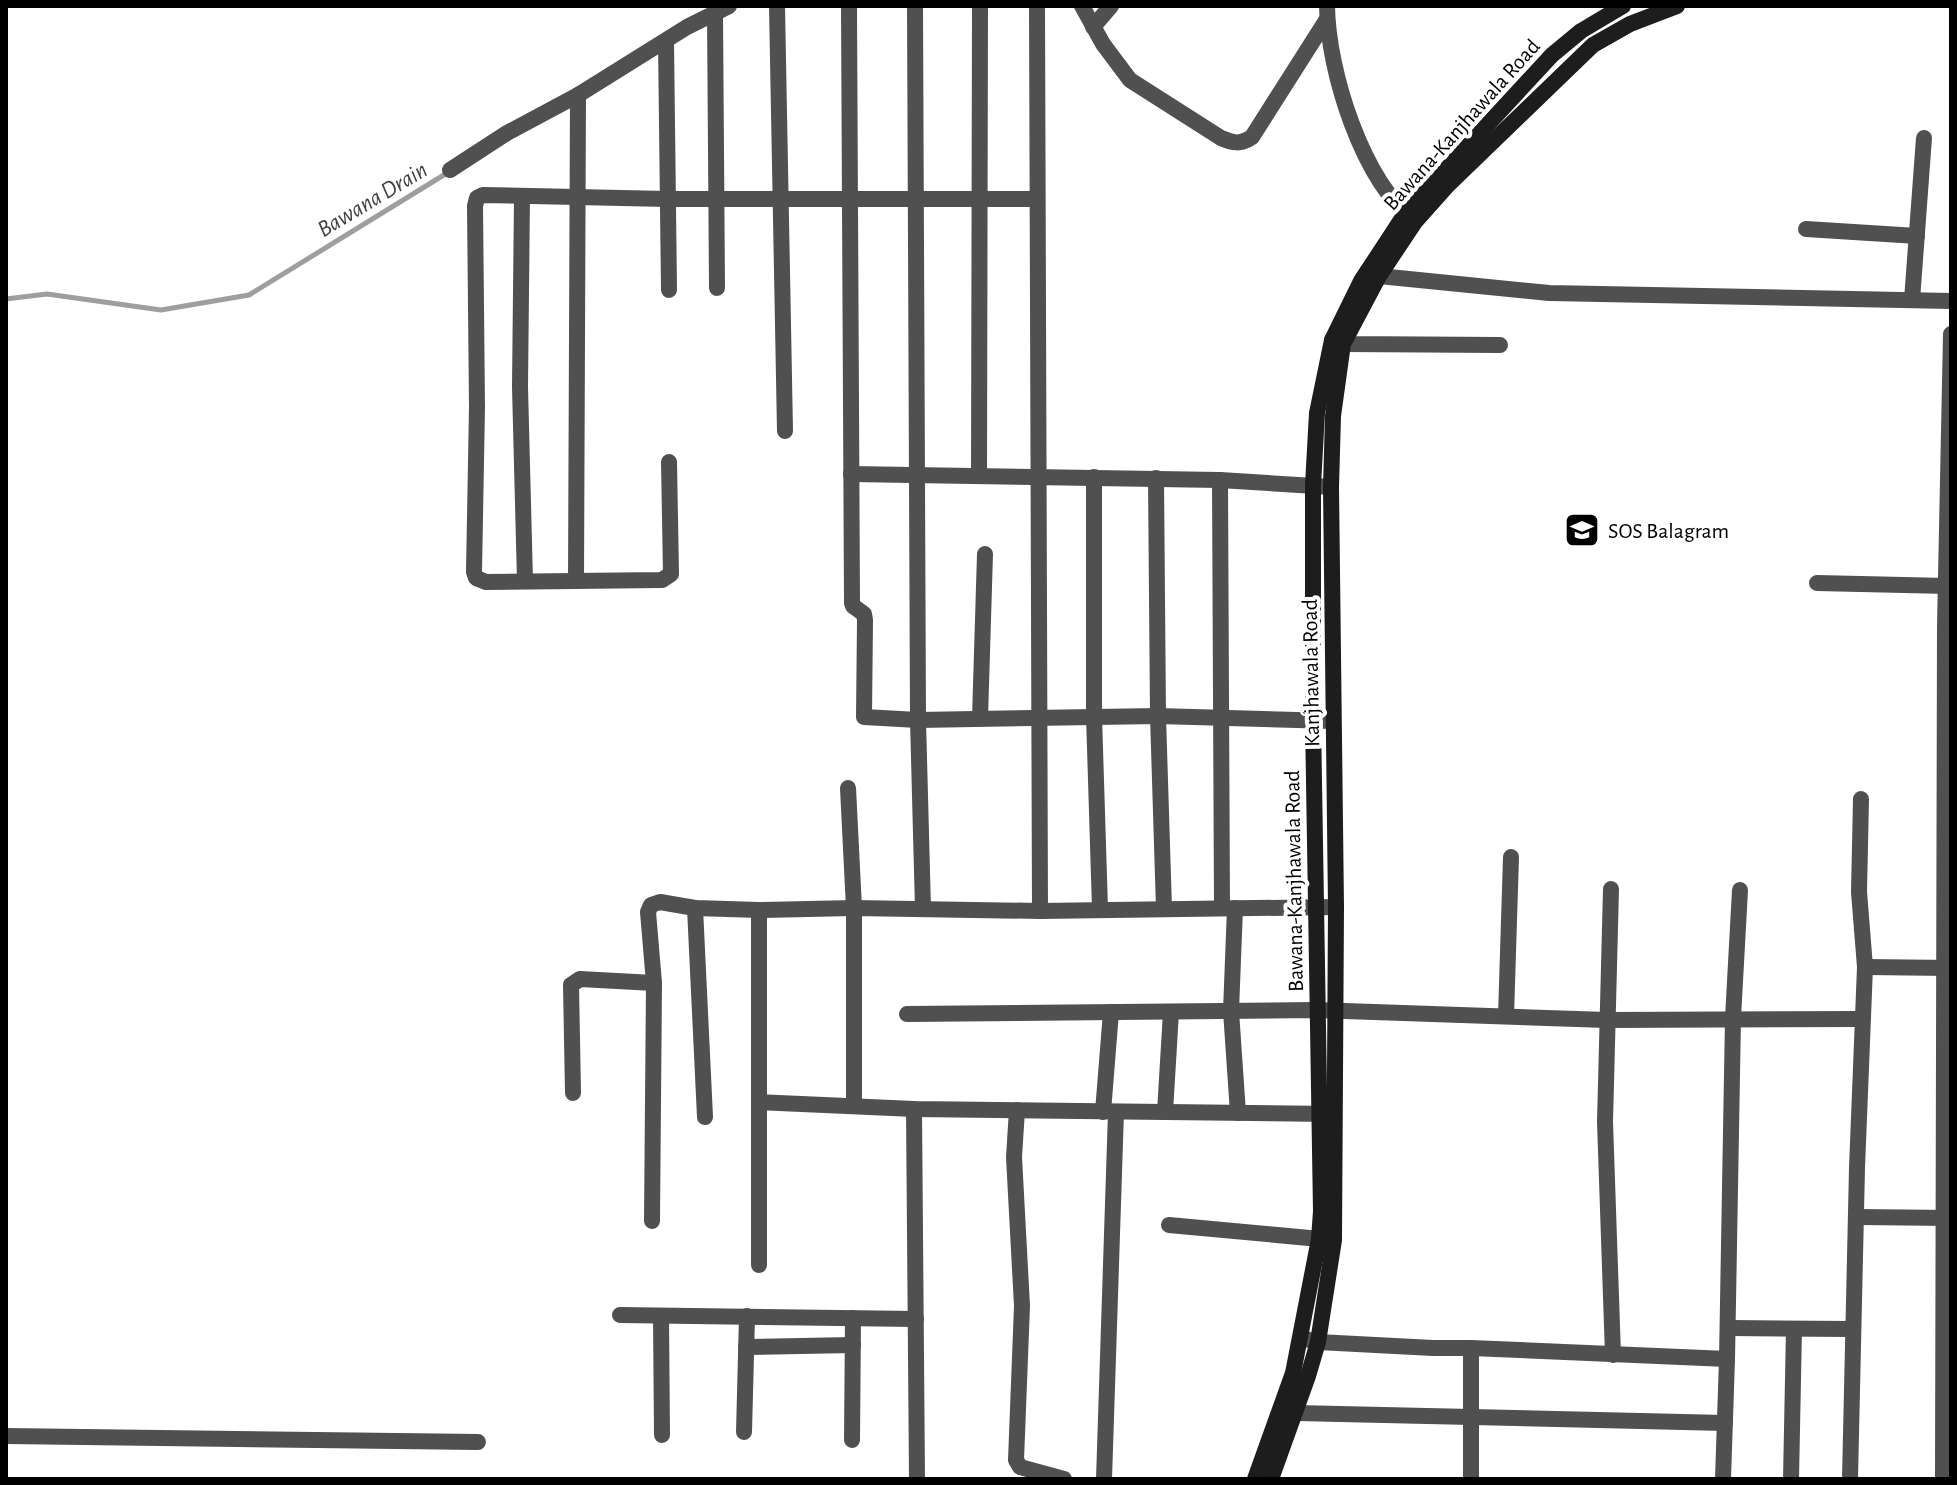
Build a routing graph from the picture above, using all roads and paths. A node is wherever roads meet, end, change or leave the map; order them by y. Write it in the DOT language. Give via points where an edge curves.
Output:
graph roads {
  1 [pos="777,6"];
  2 [pos="849,6"];
  3 [pos="915,6"];
  4 [pos="980,6"];
  5 [pos="1037,6"];
  6 [pos="1082,6"];
  7 [pos="1111,6"];
  8 [pos="1623,6"];
  9 [pos="1677,6"];
  10 [pos="722,10"];
  11 [pos="1327,13"];
  12 [pos="1093,27"];
  13 [pos="666,41"];
  14 [pos="578,95"];
  15 [pos="1924,138"];
  16 [pos="450,170"];
  17 [pos="522,197"];
  18 [pos="577,198"];
  19 [pos="780,198"];
  20 [pos="850,198"];
  21 [pos="916,198"];
  22 [pos="979,198"];
  23 [pos="667,199"];
  24 [pos="717,199"];
  25 [pos="1037,199"];
  26 [pos="1410,218"];
  27 [pos="1806,229"];
  28 [pos="1917,236"];
  29 [pos="1373,274"];
  30 [pos="717,288"];
  31 [pos="669,290"];
  32 [pos="1912,300"];
  33 [pos="1951,301"];
  34 [pos="1951,334"];
  35 [pos="1338,342"];
  36 [pos="1500,345"];
  37 [pos="785,431"];
  38 [pos="669,462"];
  39 [pos="851,474"];
  40 [pos="917,475"];
  41 [pos="979,476"];
  42 [pos="1037,477"];
  43 [pos="1094,477"];
  44 [pos="1156,478"];
  45 [pos="1220,480"];
  46 [pos="1322,486"];
  47 [pos="1949,541"];
  48 [pos="985,554"];
  49 [pos="525,581"];
  50 [pos="576,581"];
  51 [pos="1817,583"];
  52 [pos="1947,586"];
  53 [pos="1037,716"];
  54 [pos="1094,716"];
  55 [pos="1158,716"];
  56 [pos="980,718"];
  57 [pos="1220,718"];
  58 [pos="918,720"];
  59 [pos="1313,720"];
  60 [pos="1333,721"];
  61 [pos="1948,772"];
  62 [pos="848,788"];
  63 [pos="1861,799"];
  64 [pos="1511,857"];
  65 [pos="1611,889"];
  66 [pos="1740,890"];
  67 [pos="1336,907"];
  68 [pos="695,908"];
  69 [pos="854,908"];
  70 [pos="1228,908"];
  71 [pos="1317,908"];
  72 [pos="923,909"];
  73 [pos="1100,909"];
  74 [pos="1164,909"];
  75 [pos="759,910"];
  76 [pos="1040,911"];
  77 [pos="1865,967"];
  78 [pos="1948,968"];
  79 [pos="654,983"];
  80 [pos="1316,1010"];
  81 [pos="1231,1011"];
  82 [pos="1335,1011"];
  83 [pos="1111,1012"];
  84 [pos="1171,1012"];
  85 [pos="907,1014"];
  86 [pos="1506,1016"];
  87 [pos="1733,1018"];
  88 [pos="1862,1019"];
  89 [pos="1607,1020"];
  90 [pos="573,1093"];
  91 [pos="759,1102"];
  92 [pos="854,1105"];
  93 [pos="914,1109"];
  94 [pos="1017,1110"];
  95 [pos="1110,1112"];
  96 [pos="1165,1112"];
  97 [pos="1238,1113"];
  98 [pos="1317,1114"];
  99 [pos="1335,1114"];
  100 [pos="705,1117"];
  101 [pos="1327,1163"];
  102 [pos="1857,1217"];
  103 [pos="1947,1218"];
  104 [pos="652,1221"];
  105 [pos="1169,1225"];
  106 [pos="1326,1240"];
  107 [pos="759,1265"];
  108 [pos="620,1315"];
  109 [pos="661,1316"];
  110 [pos="747,1316"];
  111 [pos="853,1318"];
  112 [pos="916,1319"];
  113 [pos="1729,1328"];
  114 [pos="1794,1329"];
  115 [pos="1852,1329"];
  116 [pos="1310,1340"];
  117 [pos="853,1345"];
  118 [pos="746,1347"];
  119 [pos="1471,1348"];
  120 [pos="1613,1355"];
  121 [pos="1727,1359"];
  122 [pos="1296,1413"];
  123 [pos="1471,1416"];
  124 [pos="1725,1423"];
  125 [pos="744,1432"];
  126 [pos="662,1435"];
  127 [pos="6,1436"];
  128 [pos="852,1440"];
  129 [pos="478,1442"];
  130 [pos="1056,1478"];
  131 [pos="917,1479"];
  132 [pos="1104,1479"];
  133 [pos="1255,1479"];
  134 [pos="1271,1479"];
  135 [pos="1471,1479"];
  136 [pos="1723,1479"];
  137 [pos="1791,1479"];
  138 [pos="1850,1479"];
  139 [pos="1943,1479"];
  1 -- 19 [label="street"];
  2 -- 20 [label="street"];
  3 -- 21 [label="street"];
  4 -- 22 [label="street"];
  5 -- 25 [label="street"];
  6 -- 12 [label="street"];
  7 -- 12 [label="street"];
  8 -- 26 [label="main road, Bawana-Kanjhawala Road" via="1552,55"];
  9 -- 26 [label="main road" via="1593,45"];
  10 -- 13 [label="street"];
  10 -- 24 [label="street"];
  11 -- 12 [label="street" via="1252,137 1234,143 1130,80"];
  11 -- 26 [label="street" via="1342,98 1364,154"];
  13 -- 14 [label="street"];
  13 -- 23 [label="street"];
  14 -- 16 [label="street"];
  14 -- 18 [label="street"];
  15 -- 28 [label="street"];
  17 -- 18 [label="street"];
  17 -- 49 [label="street"];
  17 -- 49 [label="street" via="483,195 475,206 474,572 486,582"];
  18 -- 23 [label="street"];
  18 -- 50 [label="street"];
  19 -- 20 [label="street"];
  19 -- 24 [label="street"];
  19 -- 37 [label="street"];
  20 -- 21 [label="street"];
  20 -- 39 [label="street"];
  21 -- 22 [label="street"];
  21 -- 40 [label="street"];
  22 -- 25 [label="street"];
  22 -- 41 [label="street"];
  23 -- 24 [label="street"];
  23 -- 31 [label="street"];
  24 -- 30 [label="street"];
  25 -- 42 [label="street"];
  26 -- 29 [label="main road, Bawana-Kanjhawala Road"];
  27 -- 28 [label="street"];
  28 -- 32 [label="street"];
  29 -- 32 [label="street" via="1549,293"];
  29 -- 35 [label="main road, Bawana-Kanjhawala Road"];
  32 -- 33 [label="street"];
  34 -- 47 [label="street"];
  35 -- 36 [label="street"];
  35 -- 46 [label="main road, Bawana-Kanjhawala Road" via="1317,413"];
  38 -- 50 [label="street" via="668,578"];
  39 -- 40 [label="street"];
  39 -- 58 [label="street" via="852,603 865,620 864,717"];
  40 -- 41 [label="street"];
  40 -- 58 [label="street"];
  41 -- 42 [label="street"];
  42 -- 43 [label="street"];
  42 -- 53 [label="street"];
  43 -- 44 [label="street"];
  43 -- 54 [label="street"];
  44 -- 45 [label="street"];
  44 -- 55 [label="street"];
  45 -- 46 [label="street"];
  45 -- 57 [label="street"];
  46 -- 59 [label="main road, Bawana-Kanjhawala Road"];
  46 -- 60 [label="main road, Kanjhawala Road"];
  47 -- 52 [label="street"];
  48 -- 56 [label="street"];
  49 -- 50 [label="street"];
  51 -- 52 [label="street"];
  52 -- 61 [label="street"];
  53 -- 54 [label="street"];
  53 -- 56 [label="street"];
  53 -- 76 [label="street"];
  54 -- 55 [label="street"];
  54 -- 73 [label="street"];
  55 -- 57 [label="street"];
  55 -- 74 [label="street"];
  56 -- 58 [label="street"];
  57 -- 59 [label="street"];
  57 -- 70 [label="street"];
  58 -- 72 [label="street"];
  59 -- 60 [label="street"];
  59 -- 71 [label="main road, Bawana-Kanjhawala Road"];
  60 -- 67 [label="main road, Kanjhawala Road"];
  61 -- 78 [label="street"];
  62 -- 69 [label="street"];
  63 -- 77 [label="street" via="1859,892"];
  64 -- 86 [label="street"];
  65 -- 89 [label="street"];
  66 -- 87 [label="street"];
  67 -- 71 [label="street"];
  67 -- 82 [label="main road, Kanjhawala Road"];
  68 -- 75 [label="street"];
  68 -- 79 [label="street" via="651,905"];
  68 -- 100 [label="street"];
  69 -- 72 [label="street"];
  69 -- 75 [label="street"];
  69 -- 92 [label="street"];
  70 -- 71 [label="street"];
  70 -- 74 [label="street"];
  70 -- 81 [label="street"];
  71 -- 80 [label="main road, Bawana-Kanjhawala Road"];
  72 -- 76 [label="street"];
  73 -- 74 [label="street"];
  73 -- 76 [label="street"];
  75 -- 91 [label="street"];
  77 -- 78 [label="street"];
  77 -- 88 [label="street"];
  78 -- 103 [label="street"];
  79 -- 90 [label="street" via="580,979 571,985"];
  79 -- 104 [label="street"];
  80 -- 81 [label="street"];
  80 -- 82 [label="street"];
  80 -- 98 [label="main road, Bawana-Kanjhawala Road"];
  81 -- 84 [label="street"];
  81 -- 97 [label="street"];
  82 -- 86 [label="street"];
  82 -- 99 [label="main road, Kanjhawala Road"];
  83 -- 84 [label="street"];
  83 -- 85 [label="street"];
  83 -- 95 [label="street"];
  84 -- 96 [label="street"];
  86 -- 89 [label="street"];
  87 -- 88 [label="street"];
  87 -- 89 [label="street"];
  87 -- 113 [label="street"];
  88 -- 102 [label="street"];
  89 -- 120 [label="street"];
  91 -- 92 [label="street"];
  91 -- 107 [label="street"];
  92 -- 93 [label="street"];
  93 -- 94 [label="street"];
  93 -- 112 [label="street"];
  94 -- 95 [label="street"];
  94 -- 130 [label="street" via="1022,1320 1016,1460 1020,1467"];
  95 -- 96 [label="street"];
  95 -- 132 [label="street"];
  96 -- 97 [label="street"];
  97 -- 98 [label="street"];
  98 -- 99 [label="street"];
  98 -- 101 [label="main road, Bawana-Kanjhawala Road"];
  99 -- 101 [label="main road, Kanjhawala Road"];
  101 -- 106 [label="main road, Bawana-Kanjhawala Road"];
  102 -- 103 [label="street"];
  102 -- 115 [label="street"];
  103 -- 139 [label="street"];
  105 -- 106 [label="street"];
  106 -- 116 [label="main road, Bawana-Kanjhawala Road"];
  108 -- 109 [label="street"];
  109 -- 110 [label="street"];
  109 -- 126 [label="street"];
  110 -- 111 [label="street"];
  110 -- 118 [label="street"];
  111 -- 112 [label="street"];
  111 -- 117 [label="street"];
  112 -- 131 [label="street"];
  113 -- 114 [label="street"];
  113 -- 121 [label="street"];
  114 -- 115 [label="street"];
  114 -- 137 [label="street"];
  115 -- 138 [label="street"];
  116 -- 119 [label="street"];
  116 -- 122 [label="main road"];
  116 -- 133 [label="main road, Bawana-Kanjhawala Road"];
  117 -- 118 [label="street"];
  117 -- 128 [label="street"];
  118 -- 125 [label="street"];
  119 -- 120 [label="street"];
  119 -- 123 [label="street"];
  120 -- 121 [label="street"];
  121 -- 124 [label="street"];
  122 -- 123 [label="street"];
  122 -- 134 [label="main road"];
  123 -- 124 [label="street"];
  123 -- 135 [label="street"];
  124 -- 136 [label="street"];
  127 -- 129 [label="street"];
}
